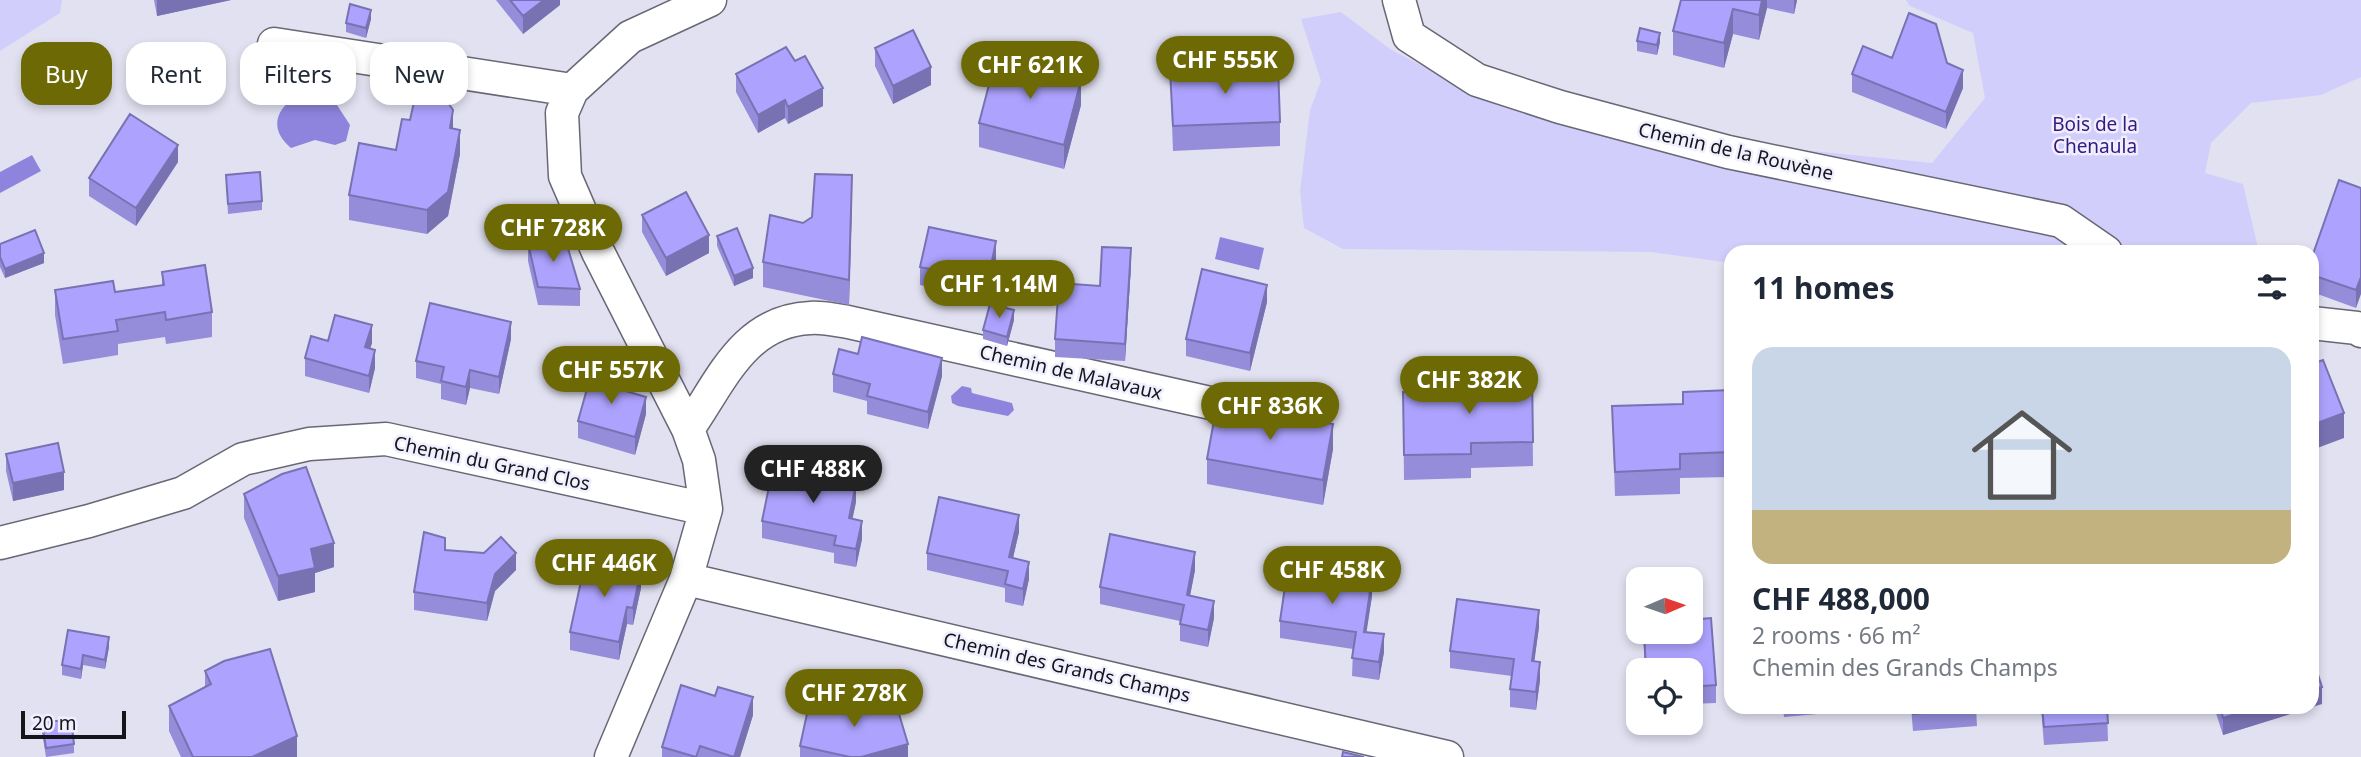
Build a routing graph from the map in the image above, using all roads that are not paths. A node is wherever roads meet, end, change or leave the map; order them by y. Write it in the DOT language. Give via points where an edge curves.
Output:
graph roads {
  1 [pos="710,0"];
  2 [pos="1399,0"];
  3 [pos="356,57"];
  4 [pos="572,90"];
  5 [pos="2096,245"];
  6 [pos="2319,324"];
  7 [pos="2361,331"];
  8 [pos="1215,404"];
  9 [pos="688,429"];
  10 [pos="706,509"];
  11 [pos="0,543"];
  12 [pos="686,579"];
  13 [pos="611,757"];
  14 [pos="1447,757"];
  1 -- 4 [label="street" via="630,37"];
  2 -- 5 [label="street, Chemin de la Rouvène" via="1409,36 1477,80 1728,152 2061,221"];
  3 -- 4 [label="street"];
  4 -- 9 [label="street" via="562,113 565,176 598,252"];
  6 -- 7 [label="street"];
  8 -- 9 [label="street, Chemin de Malavaux" via="809,317 764,329 733,357"];
  9 -- 10 [label="street" via="699,460"];
  10 -- 11 [label="street, Chemin du Grand Clos" via="386,439 309,444 243,459 183,493"];
  10 -- 12 [label="street"];
  12 -- 13 [label="street"];
  12 -- 14 [label="street, Chemin des Grands Champs"];
}
